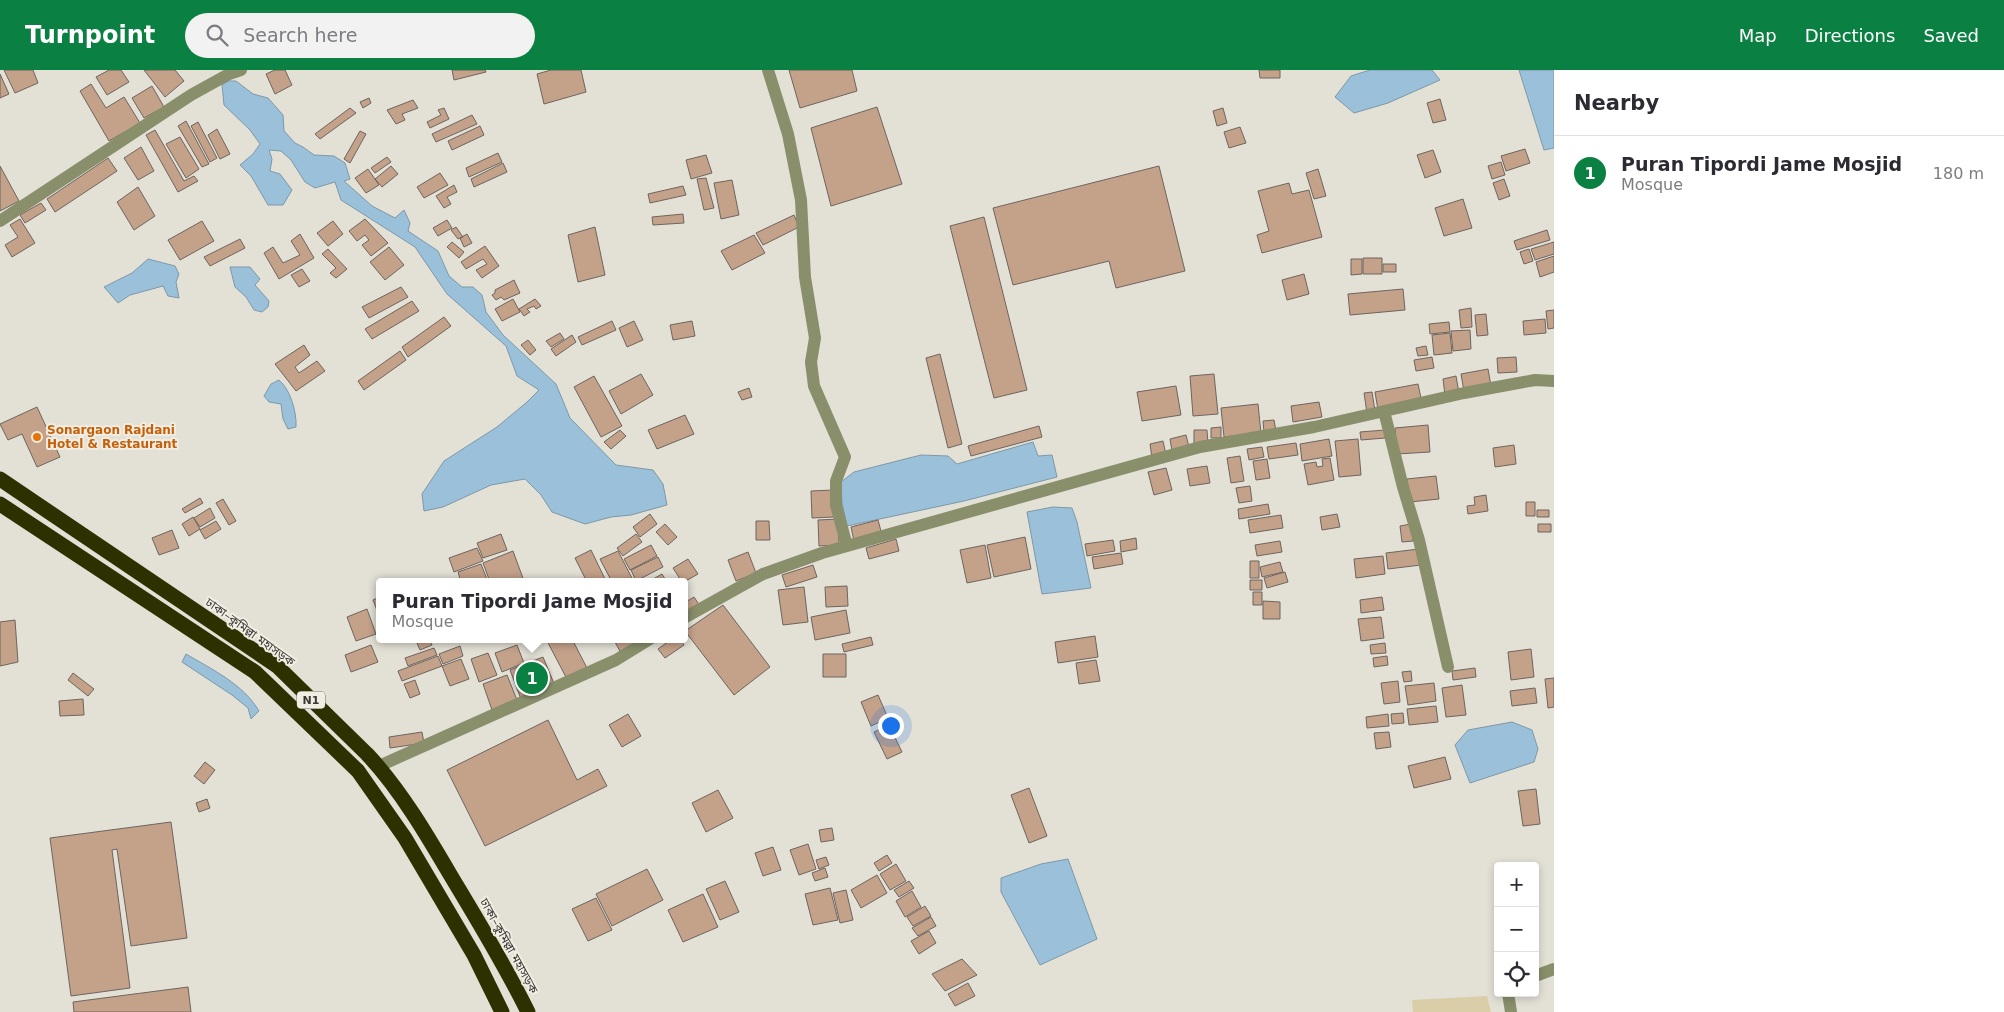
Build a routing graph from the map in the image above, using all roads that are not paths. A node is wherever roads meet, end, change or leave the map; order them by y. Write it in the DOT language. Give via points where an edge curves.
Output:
graph roads {
  1 [pos="241,70"];
  2 [pos="768,70"];
  3 [pos="0,221"];
  4 [pos="1554,381"];
  5 [pos="1384,411"];
  6 [pos="0,479"];
  7 [pos="0,504"];
  8 [pos="847,546"];
  9 [pos="688,616"];
  10 [pos="644,643"];
  11 [pos="1448,667"];
  12 [pos="375,762"];
  13 [pos="358,771"];
  14 [pos="1554,969"];
  15 [pos="1539,975"];
  16 [pos="1509,997"];
  17 [pos="502,1012"];
  18 [pos="528,1012"];
  19 [pos="1511,1012"];
  1 -- 3 [label="street" via="191,95"];
  2 -- 8 [label="street" via="788,134 801,200 805,278 815,338 811,362 814,386 846,457 836,481 836,505"];
  4 -- 5 [label="street" via="1535,380"];
  5 -- 8 [label="street" via="1200,447"];
  5 -- 11 [label="street" via="1419,540"];
  6 -- 12 [label="highway, ঢাকা–কুমিল্লা মহাসড়ক / N1" via="277,666"];
  7 -- 13 [label="highway, N1" via="255,672"];
  8 -- 9 [label="street" via="763,574"];
  10 -- 12 [label="street" via="616,660"];
  12 -- 13 [label="highway"];
  12 -- 18 [label="highway, ঢাকা–কুমিল্লা মহাসড়ক / N1" via="434,846 507,968"];
  13 -- 17 [label="highway, N1" via="410,846 474,955"];
  14 -- 15 [label="street"];
  16 -- 19 [label="street"];
}
